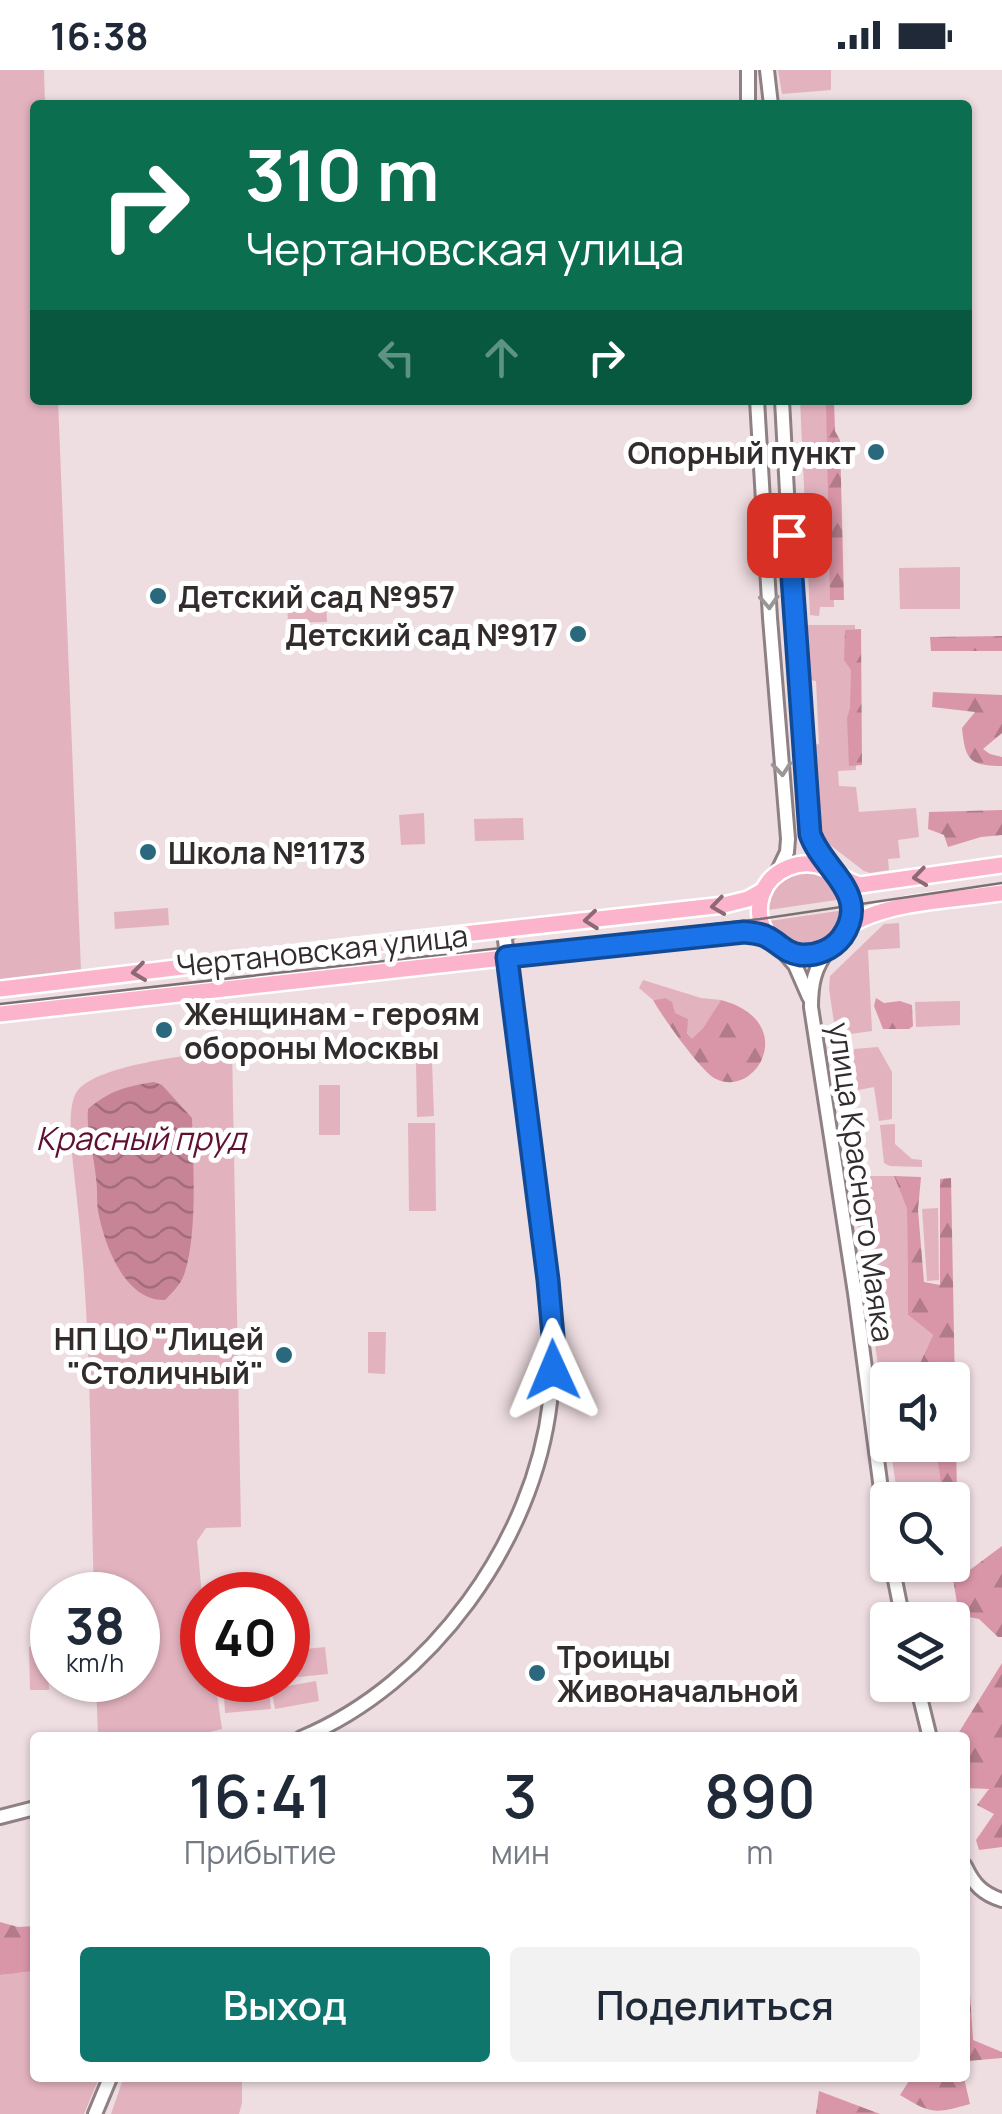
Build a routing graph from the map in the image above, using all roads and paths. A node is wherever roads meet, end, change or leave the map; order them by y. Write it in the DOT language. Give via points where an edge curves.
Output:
graph roads {
  1 [pos="748,70"];
  2 [pos="767,70"];
  3 [pos="748,100"];
  4 [pos="770,100"];
  5 [pos="757,405"];
  6 [pos="782,405"];
  7 [pos="1002,865"];
  8 [pos="835,873"];
  9 [pos="776,874"];
  10 [pos="764,890"];
  11 [pos="1002,893"];
  12 [pos="847,927"];
  13 [pos="514,928"];
  14 [pos="468,934"];
  15 [pos="774,943"];
  16 [pos="830,948"];
  17 [pos="507,957"];
  18 [pos="470,961"];
  19 [pos="0,989"];
  20 [pos="812,1008"];
  21 [pos="0,1014"];
  22 [pos="880,1482"];
  23 [pos="920,1702"];
  24 [pos="313,1732"];
  25 [pos="928,1732"];
  26 [pos="30,1809"];
  27 [pos="0,1817"];
  28 [pos="970,1876"];
  29 [pos="1002,1900"];
  30 [pos="108,2082"];
  31 [pos="95,2114"];
  1 -- 3 [label="street"];
  2 -- 4 [label="street"];
  5 -- 9 [label="street, one-way" via="788,839"];
  6 -- 8 [label="street" via="809,822 815,847"];
  7 -- 8 [label="main road, one-way" via="860,885"];
  8 -- 9 [label="main road" via="806,864"];
  8 -- 12 [label="main road" via="850,901"];
  9 -- 10 [label="main road"];
  10 -- 13 [label="main road, Чертановская улица, one-way" via="724,906"];
  10 -- 15 [label="main road" via="759,914"];
  11 -- 12 [label="main road" via="884,910"];
  12 -- 16 [label="main road"];
  13 -- 14 [label="main road, Чертановская улица"];
  13 -- 17 [label="street" via="506,934"];
  14 -- 18 [label="main road" via="478,950"];
  14 -- 19 [label="main road, Чертановская улица, one-way"];
  15 -- 16 [label="main road, Чертановская улица" via="792,954"];
  15 -- 17 [label="main road, Чертановская улица" via="744,932"];
  15 -- 20 [label="street, улица Красного Маяка" via="795,965"];
  16 -- 20 [label="street, улица Красного Маяка" via="815,972"];
  17 -- 18 [label="main road, Чертановская улица"];
  17 -- 24 [label="street" via="551,1307 553,1370 544,1434 516,1522 465,1606 375,1694"];
  18 -- 21 [label="main road, Чертановская улица"];
  20 -- 22 [label="street, улица Красного Маяка"];
  23 -- 25 [label="street"];
  26 -- 27 [label="street"];
  28 -- 29 [label="street" via="984,1894"];
  30 -- 31 [label="street"];
}
